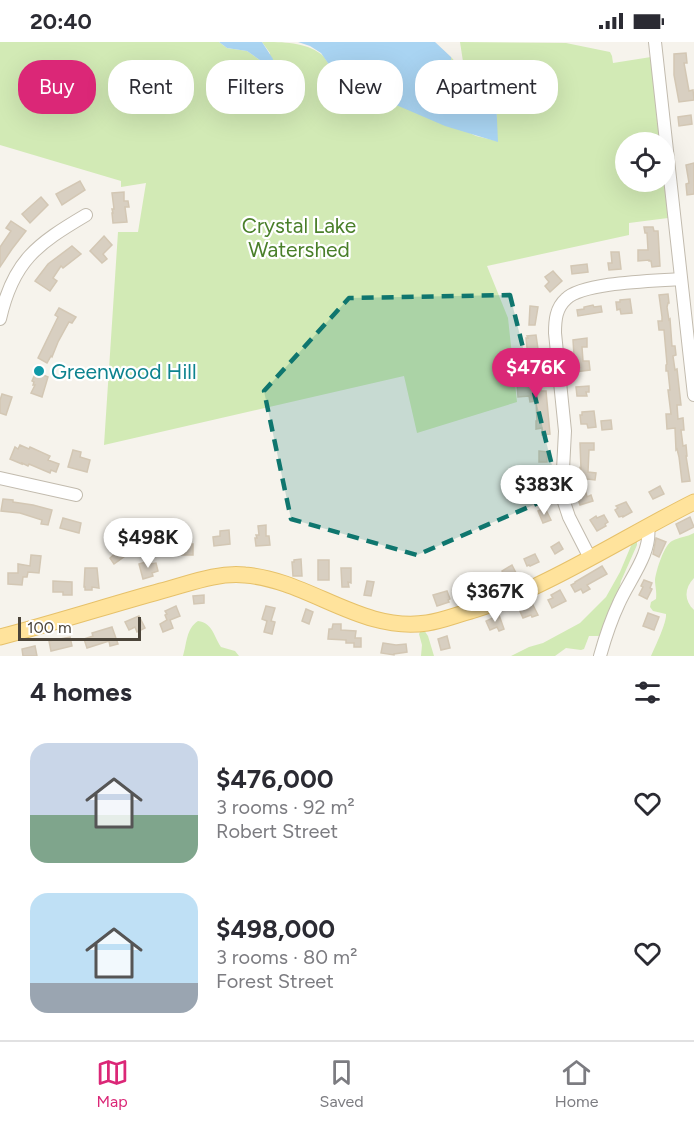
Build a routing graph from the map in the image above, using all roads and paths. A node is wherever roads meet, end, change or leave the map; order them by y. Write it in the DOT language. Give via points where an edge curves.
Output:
graph roads {
  1 [pos="654,42"];
  2 [pos="86,215"];
  3 [pos="680,279"];
  4 [pos="0,318"];
  5 [pos="694,395"];
  6 [pos="0,478"];
  7 [pos="76,495"];
  8 [pos="694,502"];
  9 [pos="648,527"];
  10 [pos="590,558"];
  11 [pos="0,637"];
  12 [pos="600,656"];
  1 -- 3 [label="street"];
  2 -- 4 [label="street" via="34,250 12,281"];
  3 -- 5 [label="street"];
  3 -- 10 [label="street" via="582,290 568,297 557,312 555,333 565,431 563,499"];
  6 -- 7 [label="street"];
  8 -- 9 [label="main road"];
  9 -- 10 [label="main road"];
  9 -- 12 [label="street" via="646,549 616,609"];
  10 -- 11 [label="main road" via="525,591 420,624 376,620 271,580 238,574 193,582"];
}
